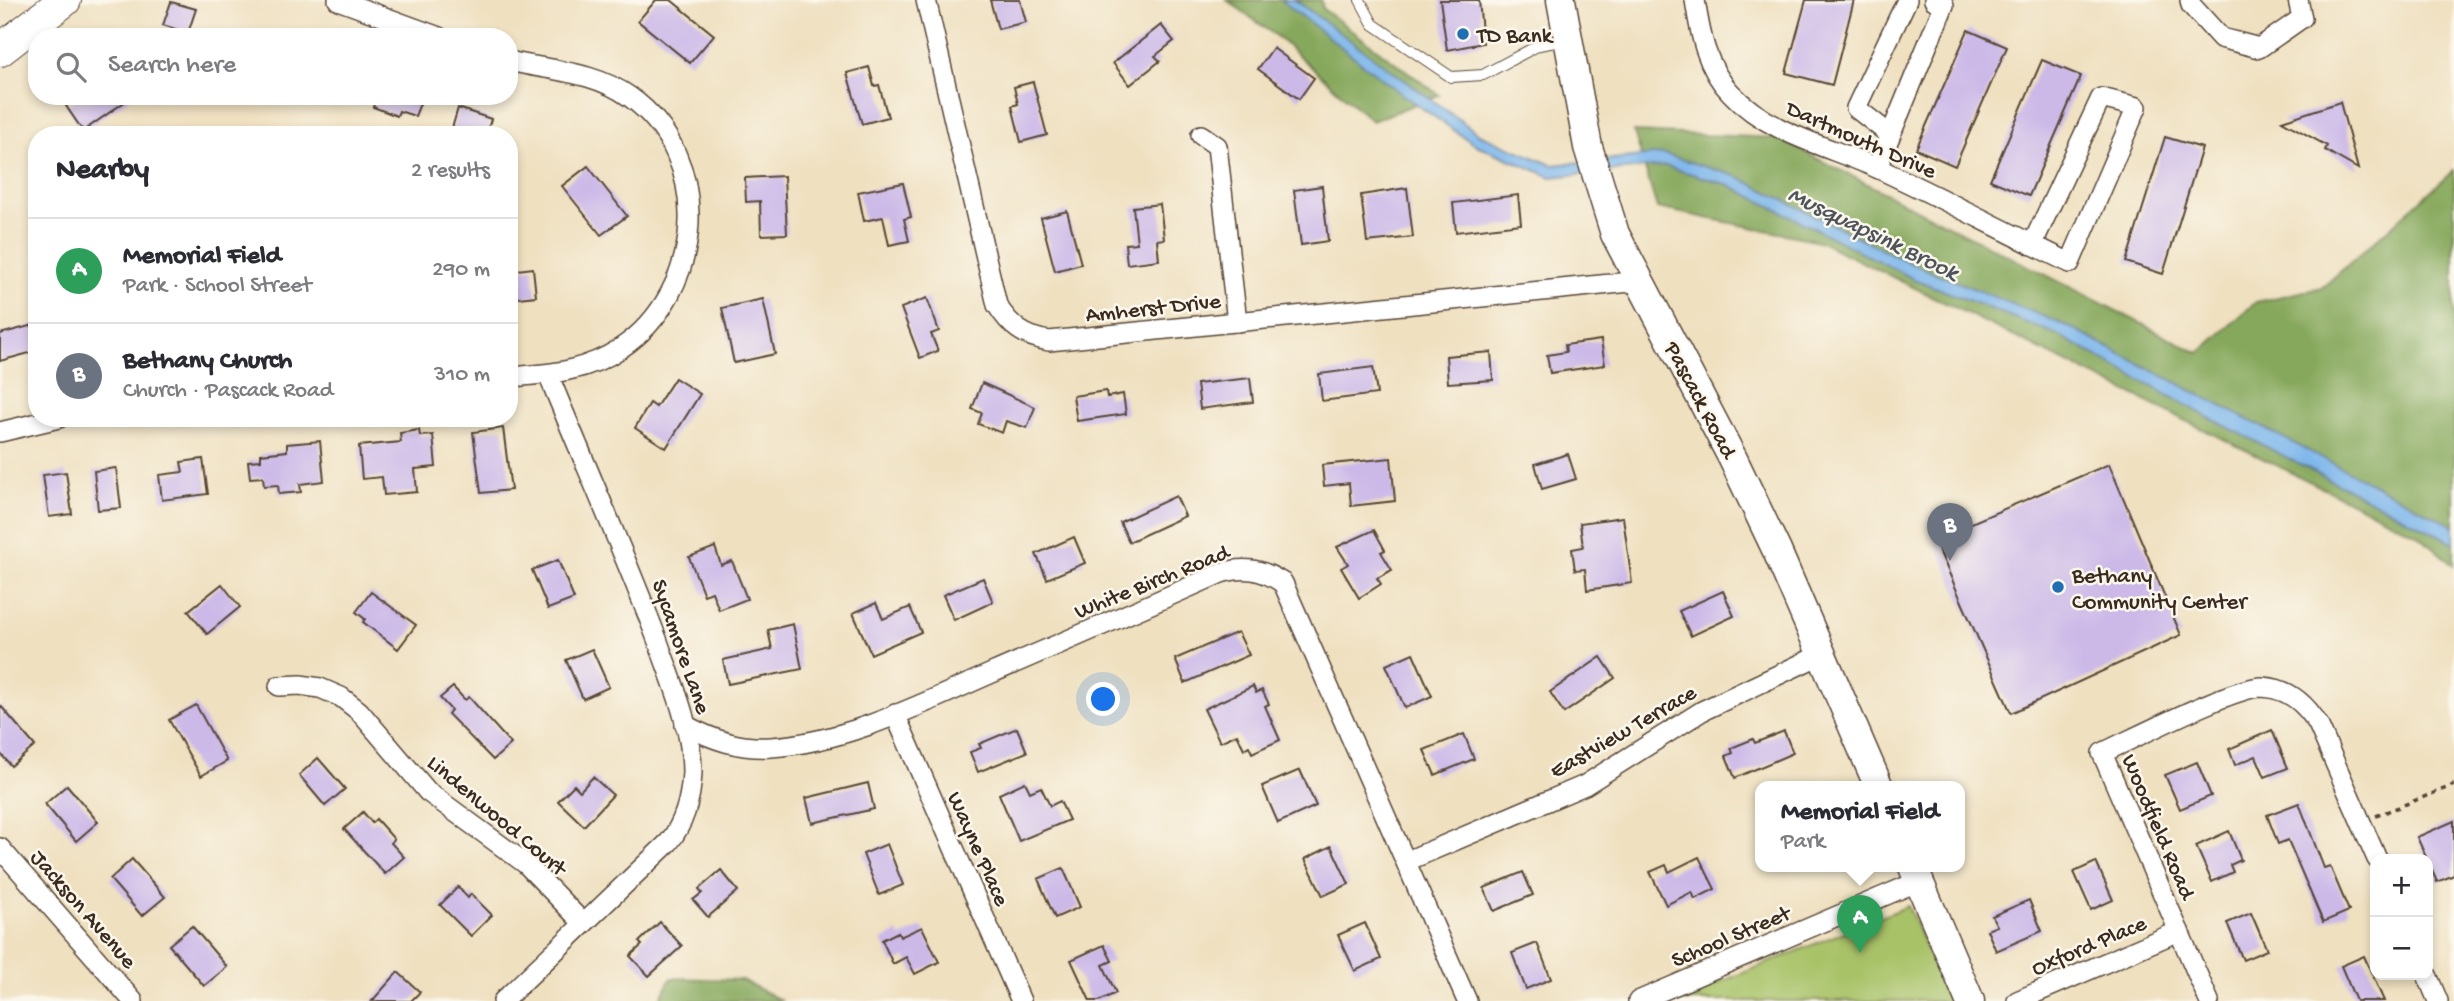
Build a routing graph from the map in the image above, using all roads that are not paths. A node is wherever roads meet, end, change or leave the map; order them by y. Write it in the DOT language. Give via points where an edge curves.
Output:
graph roads {
  1 [pos="65,0"];
  2 [pos="338,0"];
  3 [pos="926,0"];
  4 [pos="1360,0"];
  5 [pos="1561,0"];
  6 [pos="1695,0"];
  7 [pos="1907,0"];
  8 [pos="1934,0"];
  9 [pos="2190,0"];
  10 [pos="2298,0"];
  11 [pos="28,28"];
  12 [pos="29,28"];
  13 [pos="414,28"];
  14 [pos="1567,40"];
  15 [pos="0,50"];
  16 [pos="518,63"];
  17 [pos="1889,134"];
  18 [pos="1201,135"];
  19 [pos="1877,168"];
  20 [pos="2032,245"];
  21 [pos="1640,281"];
  22 [pos="1237,322"];
  23 [pos="548,374"];
  24 [pos="518,376"];
  25 [pos="28,425"];
  26 [pos="0,432"];
  27 [pos="1822,654"];
  28 [pos="279,687"];
  29 [pos="895,714"];
  30 [pos="685,725"];
  31 [pos="1876,781"];
  32 [pos="0,848"];
  33 [pos="2375,854"];
  34 [pos="1407,861"];
  35 [pos="1916,874"];
  36 [pos="582,922"];
  37 [pos="2179,932"];
  38 [pos="2429,980"];
  39 [pos="132,1001"];
  40 [pos="503,1001"];
  41 [pos="1021,1001"];
  42 [pos="1466,1001"];
  43 [pos="1638,1001"];
  44 [pos="1970,1001"];
  45 [pos="2017,1001"];
  46 [pos="2208,1001"];
  47 [pos="2438,1001"];
  1 -- 12 [label="main road"];
  2 -- 13 [label="street"];
  3 -- 22 [label="street, Amherst Drive" via="997,304 1006,320 1019,331 1049,341"];
  4 -- 14 [label="lane" via="1373,24 1451,77 1483,75 1539,45"];
  5 -- 14 [label="street, Pascack Road"];
  6 -- 19 [label="street, Dartmouth Drive" via="1704,47 1714,70 1746,108 1775,126"];
  7 -- 17 [label="street" via="1856,108"];
  8 -- 19 [label="street" via="1944,5"];
  9 -- 10 [label="street" via="2221,38 2259,48 2302,18"];
  11 -- 15 [label="main road"];
  14 -- 21 [label="street, Pascack Road" via="1598,182 1615,234"];
  16 -- 23 [label="street" via="586,75 632,98 658,125 679,160 690,216 684,264 659,311 643,330 597,362"];
  18 -- 22 [label="street" via="1217,146"];
  19 -- 20 [label="street, Dartmouth Drive"];
  20 -- 20 [label="street, Dartmouth Drive" via="2070,263 2137,107 2101,98"];
  21 -- 22 [label="street, Amherst Drive"];
  21 -- 27 [label="street, Pascack Road" via="1733,459"];
  23 -- 24 [label="street"];
  23 -- 30 [label="street, Sycamore Lane" via="630,566"];
  25 -- 26 [label="street"];
  27 -- 31 [label="street, Pascack Road"];
  27 -- 34 [label="street, Eastview Terrace" via="1702,711 1585,785"];
  28 -- 36 [label="street, Lindenwood Court" via="320,688 341,697 359,711 428,792 526,864"];
  29 -- 30 [label="street, White Birch Road" via="834,736 773,747 726,743"];
  29 -- 34 [label="street, White Birch Road" via="1221,573 1260,571 1283,583"];
  29 -- 41 [label="street, Wayne Place"];
  30 -- 36 [label="street, Sycamore Lane" via="692,769 690,793 673,837"];
  32 -- 39 [label="street, Jackson Avenue"];
  33 -- 37 [label="street, Woodfield Road" via="2318,724 2302,703 2279,690 2244,690 2102,753"];
  34 -- 42 [label="street, White Birch Road"];
  35 -- 43 [label="street, School Street"];
  35 -- 44 [label="street"];
  36 -- 40 [label="street, Sycamore Lane"];
  37 -- 45 [label="street, Oxford Place"];
  37 -- 46 [label="street"];
  38 -- 47 [label="street"];
}
